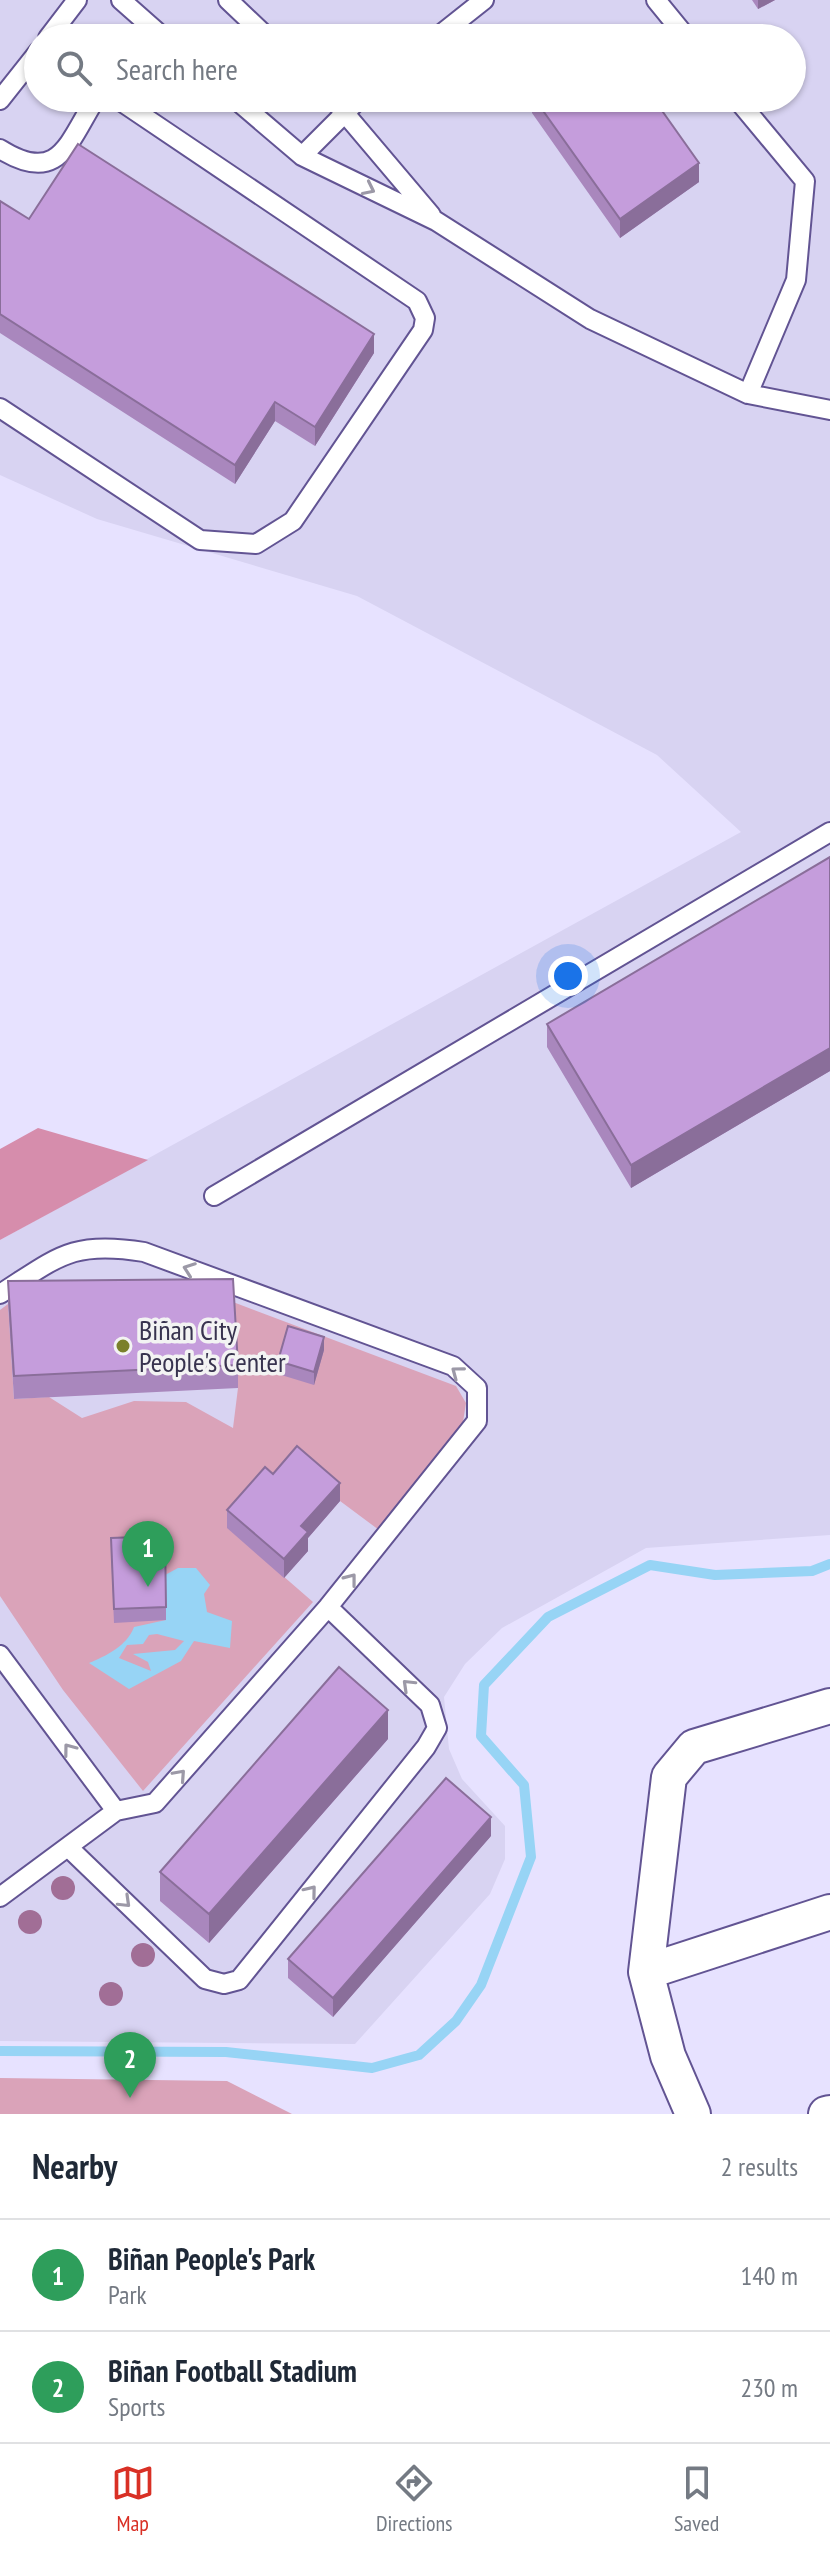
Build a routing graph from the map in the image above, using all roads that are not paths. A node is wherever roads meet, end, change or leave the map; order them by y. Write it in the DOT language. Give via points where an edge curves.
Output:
graph roads {
  1 [pos="77,0"];
  2 [pos="121,0"];
  3 [pos="228,0"];
  4 [pos="484,0"];
  5 [pos="656,0"];
  6 [pos="59,24"];
  7 [pos="148,24"];
  8 [pos="253,24"];
  9 [pos="454,24"];
  10 [pos="676,24"];
  11 [pos="24,70"];
  12 [pos="0,100"];
  13 [pos="87,112"];
  14 [pos="137,112"];
  15 [pos="250,112"];
  16 [pos="332,112"];
  17 [pos="345,112"];
  18 [pos="748,112"];
  19 [pos="0,149"];
  20 [pos="302,156"];
  21 [pos="436,221"];
  22 [pos="748,394"];
  23 [pos="0,408"];
  24 [pos="830,410"];
  25 [pos="830,832"];
  26 [pos="214,1196"];
  27 [pos="0,1294"];
  28 [pos="328,1607"];
  29 [pos="0,1655"];
  30 [pos="830,1706"];
  31 [pos="116,1811"];
  32 [pos="69,1848"];
  33 [pos="0,1897"];
  34 [pos="830,1912"];
  35 [pos="646,1972"];
  36 [pos="693,2114"];
  1 -- 6 [label="lane"];
  2 -- 7 [label="lane"];
  3 -- 8 [label="lane"];
  4 -- 9 [label="lane"];
  5 -- 10 [label="lane"];
  11 -- 12 [label="lane"];
  13 -- 19 [label="lane" via="59,156 42,165 23,164"];
  14 -- 23 [label="lane" via="417,301 425,318 423,330 293,521 256,544 200,540"];
  15 -- 20 [label="lane"];
  16 -- 20 [label="lane"];
  17 -- 21 [label="lane"];
  18 -- 22 [label="lane" via="805,181 796,280"];
  20 -- 21 [label="lane, one-way"];
  21 -- 22 [label="lane" via="590,319"];
  22 -- 24 [label="lane"];
  25 -- 26 [label="lane"];
  28 -- 27 [label="lane, one-way" via="477,1421 477,1388 453,1366 144,1252 104,1245 66,1251"];
  31 -- 28 [label="lane, one-way" via="155,1803"];
  32 -- 28 [label="lane, one-way" via="205,1979 224,1984 239,1980 437,1728 430,1705"];
  31 -- 29 [label="lane, one-way"];
  30 -- 35 [label="street" via="694,1747 669,1777"];
  31 -- 32 [label="lane"];
  32 -- 33 [label="lane"];
  34 -- 35 [label="street"];
  35 -- 36 [label="street" via="668,2056"];
}
